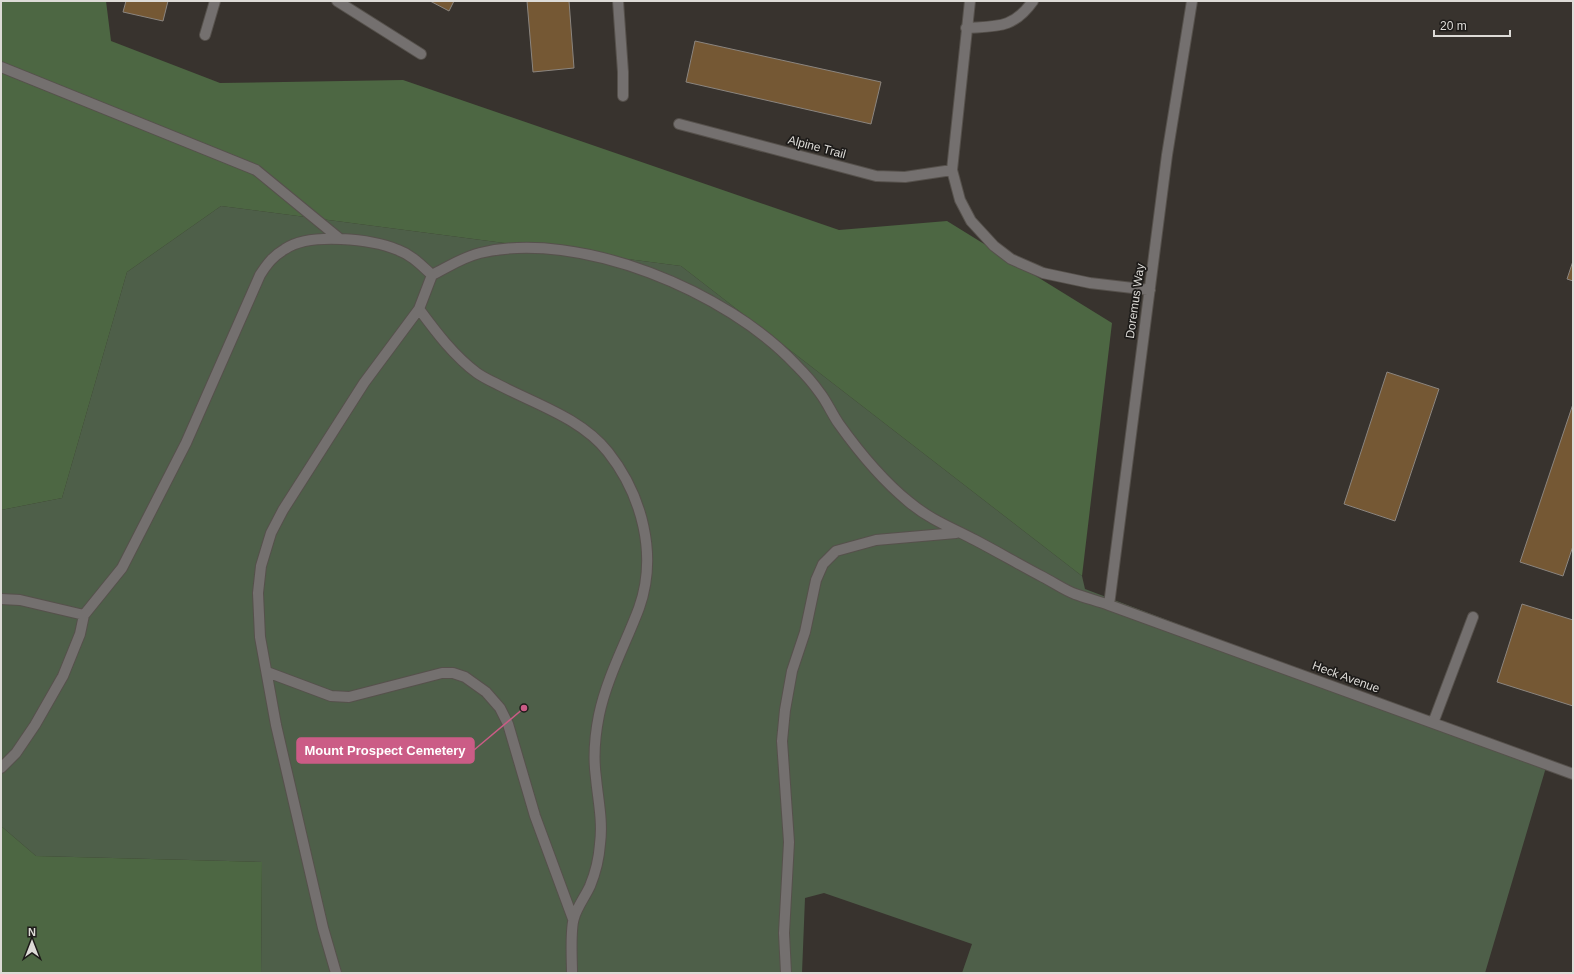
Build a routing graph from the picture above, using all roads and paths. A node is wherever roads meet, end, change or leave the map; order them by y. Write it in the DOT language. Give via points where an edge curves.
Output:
graph roads {
  1 [pos="215,1"];
  2 [pos="337,1"];
  3 [pos="618,1"];
  4 [pos="970,1"];
  5 [pos="1033,1"];
  6 [pos="1192,1"];
  7 [pos="966,28"];
  8 [pos="205,36"];
  9 [pos="421,54"];
  10 [pos="1,67"];
  11 [pos="623,96"];
  12 [pos="679,124"];
  13 [pos="952,170"];
  14 [pos="340,239"];
  15 [pos="432,275"];
  16 [pos="1150,290"];
  17 [pos="419,308"];
  18 [pos="958,533"];
  19 [pos="1,599"];
  20 [pos="1110,605"];
  21 [pos="84,615"];
  22 [pos="1472,617"];
  23 [pos="267,672"];
  24 [pos="1433,722"];
  25 [pos="1,768"];
  26 [pos="1573,774"];
  27 [pos="573,919"];
  28 [pos="336,973"];
  29 [pos="572,973"];
  30 [pos="786,973"];
  1 -- 8 [label="street"];
  2 -- 9 [label="street"];
  3 -- 11 [label="street"];
  4 -- 7 [label="street"];
  5 -- 7 [label="street" via="1023,15 1000,26"];
  6 -- 16 [label="street, Doremus Way" via="1167,155"];
  7 -- 13 [label="street"];
  10 -- 14 [label="street" via="256,170"];
  12 -- 13 [label="street, Alpine Trail" via="876,176 905,177"];
  13 -- 16 [label="street" via="960,200 971,221 994,246 1011,259 1043,273 1090,283"];
  14 -- 15 [label="street" via="368,241 398,250 414,259"];
  14 -- 21 [label="street" via="306,241 286,248 269,261 260,275 186,443 122,568"];
  15 -- 17 [label="street"];
  15 -- 18 [label="street, Heck Avenue" via="467,257 482,253 535,248 606,259 636,267 709,300 769,339 820,393 851,441 888,483 931,519"];
  16 -- 20 [label="street, Doremus Way"];
  17 -- 23 [label="street" via="356,396 271,533 261,566 258,593 260,637"];
  17 -- 27 [label="street" via="455,354 478,374 564,416 591,435 622,472 636,500 643,523 647,547 644,590 605,690 598,716 595,776 602,815 600,845 590,885"];
  18 -- 20 [label="street, Heck Avenue" via="1074,594"];
  18 -- 30 [label="street" via="876,540 836,551 823,564 816,580 805,632 792,670 782,741 789,842 784,933"];
  19 -- 21 [label="street" via="20,600"];
  20 -- 24 [label="street, Heck Avenue"];
  21 -- 25 [label="street" via="80,634 63,676 35,726 16,753"];
  22 -- 24 [label="street"];
  23 -- 27 [label="street" via="331,696 349,697 442,673 465,677 486,692 500,708 508,724 536,816"];
  23 -- 28 [label="street" via="292,795"];
  24 -- 26 [label="street, Heck Avenue"];
  27 -- 29 [label="street"];
}
